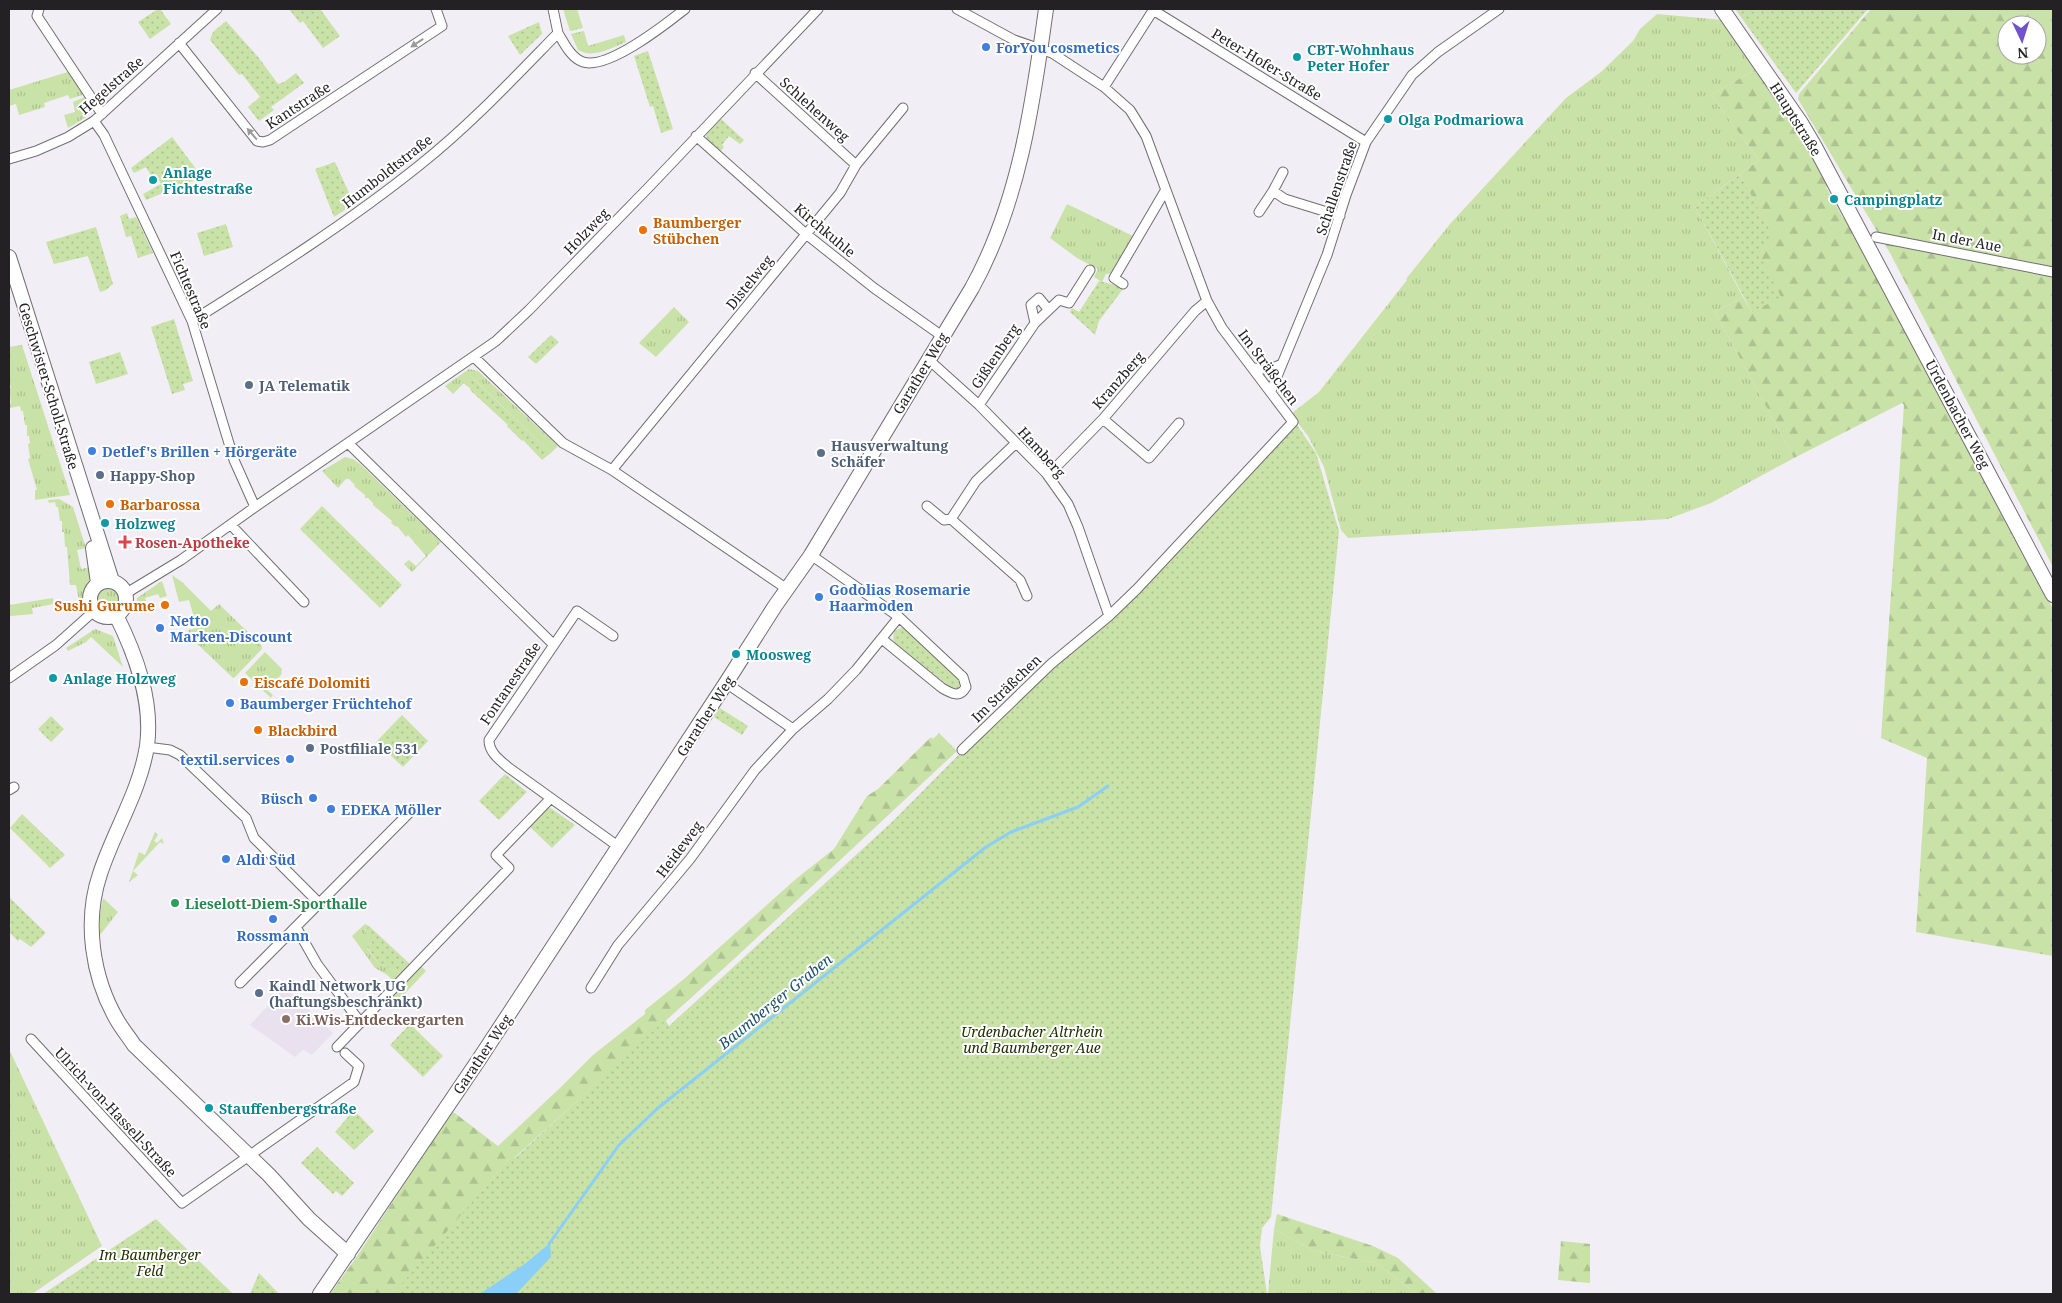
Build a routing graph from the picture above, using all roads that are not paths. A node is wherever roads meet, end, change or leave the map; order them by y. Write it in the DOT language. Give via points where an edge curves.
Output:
graph roads {
  1 [pos="39,9"];
  2 [pos="217,9"];
  3 [pos="436,9"];
  4 [pos="553,9"];
  5 [pos="685,9"];
  6 [pos="818,9"];
  7 [pos="957,9"];
  8 [pos="1046,9"];
  9 [pos="1499,9"];
  10 [pos="1722,9"];
  11 [pos="1153,10"];
  12 [pos="558,33"];
  13 [pos="179,43"];
  14 [pos="1041,49"];
  15 [pos="755,73"];
  16 [pos="1104,87"];
  17 [pos="903,108"];
  18 [pos="102,114"];
  19 [pos="94,121"];
  20 [pos="696,136"];
  21 [pos="1366,142"];
  22 [pos="9,159"];
  23 [pos="856,165"];
  24 [pos="1283,172"];
  25 [pos="1165,191"];
  26 [pos="1273,191"];
  27 [pos="1259,212"];
  28 [pos="1340,216"];
  29 [pos="806,234"];
  30 [pos="1869,235"];
  31 [pos="9,257"];
  32 [pos="1090,270"];
  33 [pos="2053,272"];
  34 [pos="1123,284"];
  35 [pos="1207,301"];
  36 [pos="1048,309"];
  37 [pos="192,321"];
  38 [pos="1035,323"];
  39 [pos="942,336"];
  40 [pos="474,357"];
  41 [pos="929,360"];
  42 [pos="1282,364"];
  43 [pos="1254,368"];
  44 [pos="1271,391"];
  45 [pos="979,405"];
  46 [pos="1103,419"];
  47 [pos="1179,423"];
  48 [pos="348,443"];
  49 [pos="1016,443"];
  50 [pos="612,470"];
  51 [pos="1046,473"];
  52 [pos="927,506"];
  53 [pos="255,507"];
  54 [pos="951,519"];
  55 [pos="230,525"];
  56 [pos="811,555"];
  57 [pos="105,582"];
  58 [pos="787,589"];
  59 [pos="125,594"];
  60 [pos="2053,595"];
  61 [pos="1027,596"];
  62 [pos="304,602"];
  63 [pos="94,611"];
  64 [pos="116,615"];
  65 [pos="1110,616"];
  66 [pos="899,618"];
  67 [pos="613,636"];
  68 [pos="882,639"];
  69 [pos="553,644"];
  70 [pos="9,678"];
  71 [pos="726,684"];
  72 [pos="793,729"];
  73 [pos="146,747"];
  74 [pos="962,750"];
  75 [pos="550,799"];
  76 [pos="411,811"];
  77 [pos="619,847"];
  78 [pos="320,904"];
  79 [pos="296,927"];
  80 [pos="240,984"];
  81 [pos="591,988"];
  82 [pos="360,1022"];
  83 [pos="31,1039"];
  84 [pos="337,1046"];
  85 [pos="345,1054"];
  86 [pos="248,1156"];
  87 [pos="348,1254"];
  88 [pos="320,1294"];
  1 -- 18 [label="street" via="37,16"];
  2 -- 13 [label="street, Hegelstraße"];
  3 -- 13 [label="street, Kantstraße, one-way" via="442,26 263,142 256,140"];
  4 -- 12 [label="street"];
  5 -- 12 [label="street" via="636,44 596,62 576,58"];
  6 -- 15 [label="street, Holzweg"];
  7 -- 14 [label="street, Im Sträßchen" via="1014,40"];
  8 -- 14 [label="street, Garather Weg"];
  9 -- 21 [label="street, Schallenstraße" via="1438,52 1412,75"];
  10 -- 30 [label="street, Hauptstraße" via="1801,123"];
  11 -- 16 [label="street"];
  11 -- 21 [label="street, Peter-Hofer-Straße"];
  12 -- 37 [label="street, Humboldtstraße" via="497,96 422,164 291,258"];
  13 -- 18 [label="street, Hegelstraße"];
  14 -- 16 [label="street, Im Sträßchen"];
  14 -- 39 [label="street, Garather Weg" via="1027,126 1003,218 979,275"];
  15 -- 20 [label="street, Holzweg"];
  15 -- 23 [label="street, Schlehenweg"];
  16 -- 25 [label="street, Im Sträßchen" via="1130,110 1146,136"];
  17 -- 23 [label="street, Distelweg"];
  18 -- 19 [label="street, Hegelstraße"];
  19 -- 22 [label="street, Hegelstraße" via="68,138"];
  19 -- 37 [label="street, Fichtestraße" via="131,190"];
  20 -- 29 [label="street, Kirchkuhle"];
  20 -- 40 [label="street, Holzweg" via="529,310"];
  21 -- 28 [label="street, Schallenstraße"];
  23 -- 29 [label="street, Distelweg" via="840,193"];
  24 -- 26 [label="street"];
  25 -- 34 [label="street" via="1114,278"];
  25 -- 35 [label="street, Im Sträßchen"];
  26 -- 27 [label="street"];
  26 -- 28 [label="street"];
  28 -- 42 [label="street, Schallenstraße" via="1315,287"];
  29 -- 39 [label="street, Kirchkuhle"];
  29 -- 50 [label="street, Distelweg"];
  30 -- 33 [label="street, In der Aue"];
  30 -- 60 [label="street, Urdenbacher Weg"];
  31 -- 57 [label="street, Geschwister-Scholl-Straße" via="90,515"];
  32 -- 36 [label="street, Gißlenberg" via="1069,303 1058,300"];
  35 -- 43 [label="street, Im Sträßchen" via="1222,328"];
  35 -- 46 [label="street, Kranzberg"];
  36 -- 38 [label="street, Gißlenberg"];
  36 -- 38 [label="street, Gißlenberg" via="1039,298 1031,305"];
  37 -- 53 [label="street, Fichtestraße" via="234,460"];
  38 -- 45 [label="street, Gißlenberg"];
  39 -- 41 [label="street, Garather Weg"];
  40 -- 48 [label="street, Holzweg"];
  40 -- 50 [label="street" via="564,443"];
  41 -- 45 [label="street, Hamberg"];
  41 -- 56 [label="street, Garather Weg"];
  42 -- 43 [label="street" via="1263,370"];
  42 -- 44 [label="street, Schallenstraße"];
  43 -- 44 [label="street, Im Sträßchen"];
  44 -- 65 [label="street, Im Sträßchen" via="1293,422"];
  45 -- 49 [label="street, Hamberg"];
  46 -- 47 [label="street" via="1149,458"];
  46 -- 51 [label="street, Kranzberg"];
  48 -- 53 [label="street, Holzweg"];
  48 -- 69 [label="street, Fontanestraße"];
  49 -- 51 [label="street, Hamberg"];
  49 -- 54 [label="street" via="976,481"];
  50 -- 58 [label="street"];
  51 -- 65 [label="street, Hamberg" via="1068,504"];
  52 -- 54 [label="street" via="944,520"];
  53 -- 55 [label="street, Holzweg"];
  54 -- 61 [label="street" via="1020,580"];
  55 -- 59 [label="street, Holzweg" via="160,574"];
  55 -- 62 [label="street"];
  56 -- 58 [label="street, Garather Weg"];
  56 -- 66 [label="street"];
  57 -- 59 [label="street" via="119,584"];
  57 -- 63 [label="street" via="93,588 89,598"];
  58 -- 71 [label="street, Garather Weg"];
  59 -- 64 [label="street" via="125,605"];
  63 -- 64 [label="street" via="104,617"];
  63 -- 70 [label="street" via="56,645"];
  64 -- 73 [label="street" via="142,681 148,717"];
  65 -- 74 [label="street, Im Sträßchen" via="1051,664"];
  66 -- 68 [label="street, Heideweg"];
  66 -- 68 [label="street" via="963,677 966,687 963,692 950,694"];
  67 -- 69 [label="street, Fontanestraße" via="578,611"];
  68 -- 72 [label="street, Heideweg" via="828,699"];
  69 -- 75 [label="street, Fontanestraße" via="489,740 491,751 496,756"];
  71 -- 72 [label="street"];
  71 -- 77 [label="street, Garather Weg"];
  72 -- 81 [label="street, Heideweg" via="755,770 685,866 618,945"];
  73 -- 78 [label="street" via="170,750 180,755 246,818 254,838"];
  73 -- 86 [label="street" via="141,771 100,874 95,895 92,942 100,981 117,1020 134,1045"];
  75 -- 77 [label="street, Fontanestraße"];
  75 -- 82 [label="street" via="496,855 509,868"];
  76 -- 78 [label="street"];
  77 -- 87 [label="street, Garather Weg"];
  78 -- 79 [label="street"];
  79 -- 80 [label="street"];
  79 -- 82 [label="street" via="317,964"];
  82 -- 84 [label="street"];
  83 -- 86 [label="street, Ulrich-von-Hassell-Straße" via="182,1203"];
  85 -- 86 [label="street" via="359,1066 354,1082"];
  86 -- 87 [label="street"];
  87 -- 88 [label="street, Garather Weg"];
}
